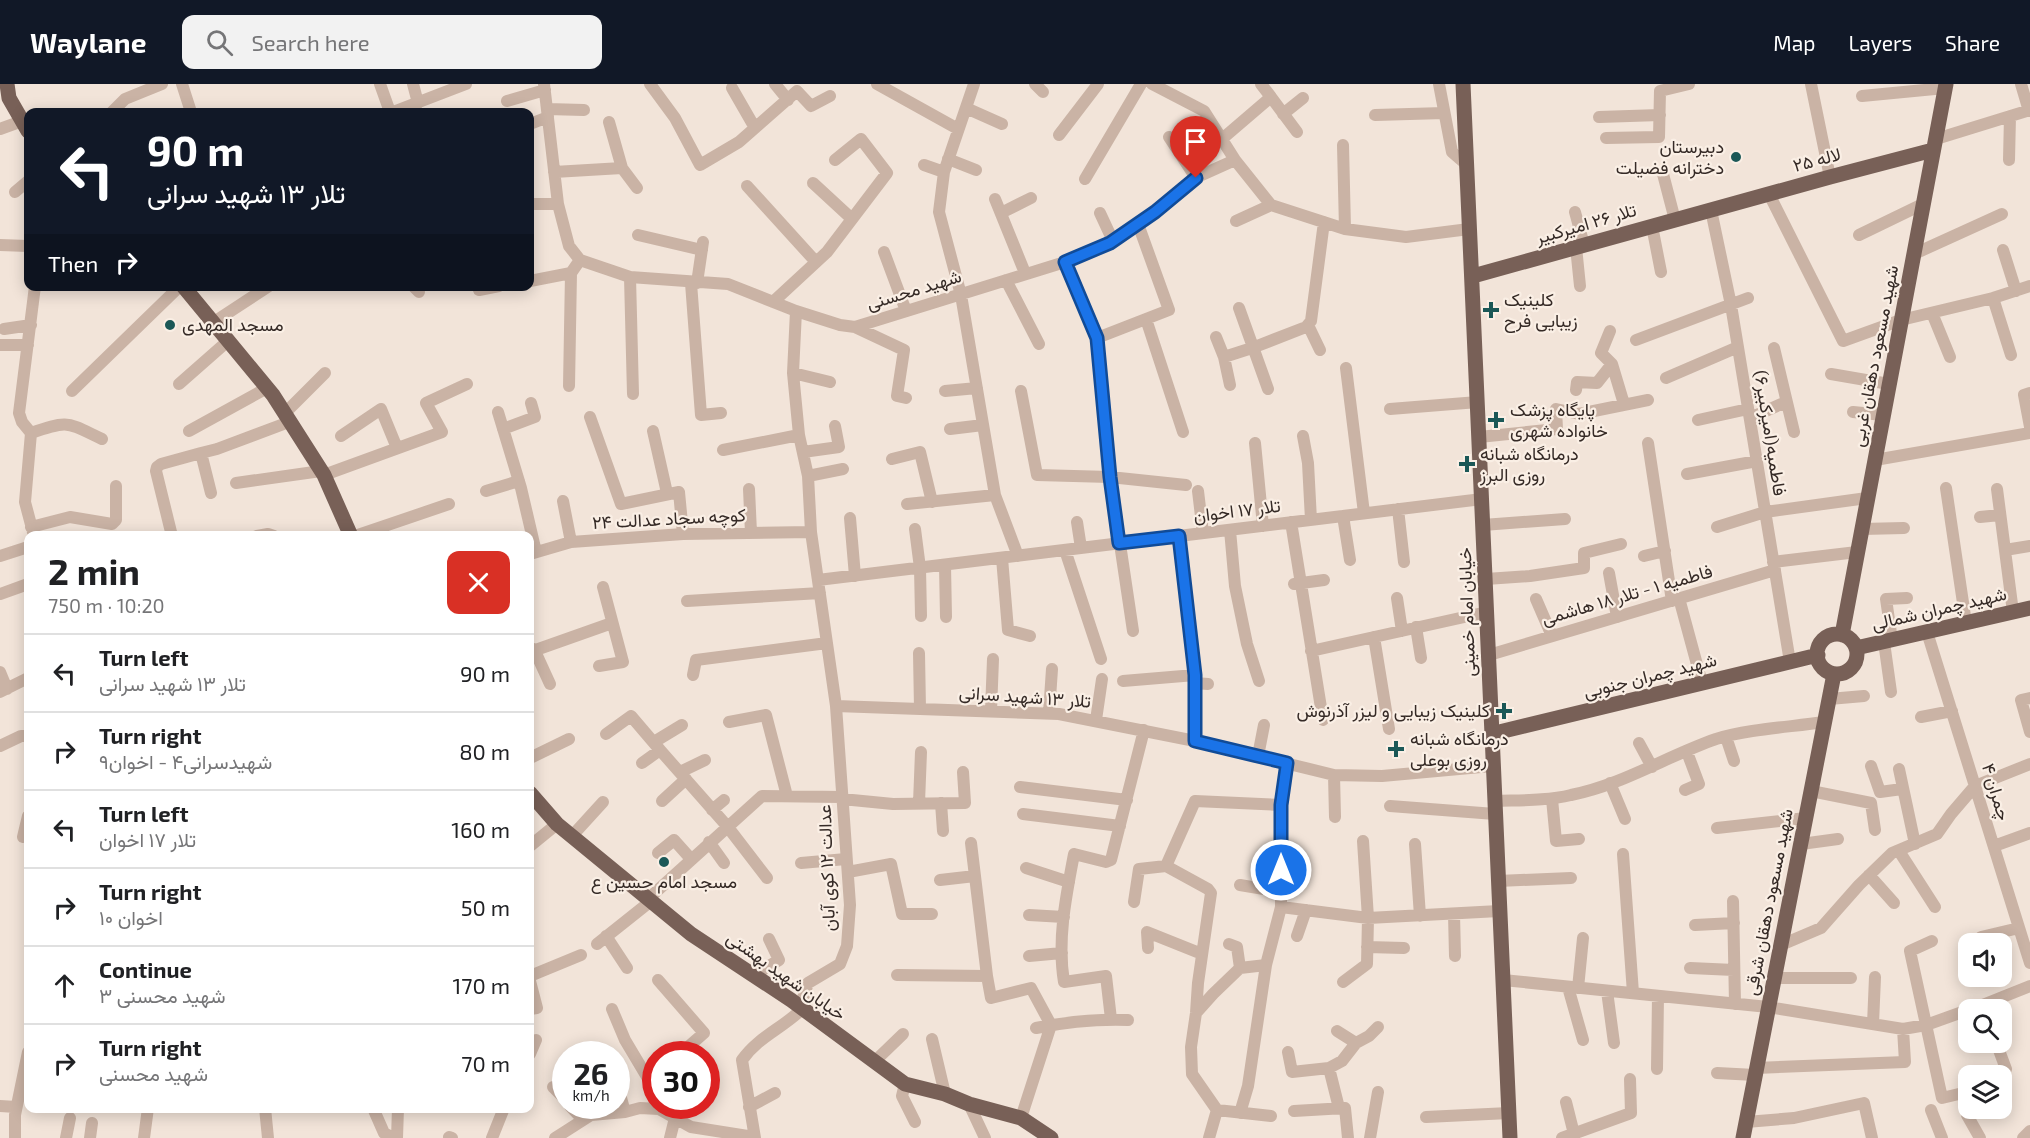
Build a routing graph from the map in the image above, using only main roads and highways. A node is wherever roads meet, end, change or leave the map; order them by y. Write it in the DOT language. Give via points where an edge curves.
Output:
graph roads {
  1 [pos="1463,84"];
  2 [pos="1946,86"];
  3 [pos="5,87"];
  4 [pos="24,124"];
  5 [pos="1935,144"];
  6 [pos="1711,210"];
  7 [pos="1473,276"];
  8 [pos="186,291"];
  9 [pos="351,531"];
  10 [pos="2030,608"];
  11 [pos="1842,634"];
  12 [pos="1856,648"];
  13 [pos="1818,656"];
  14 [pos="1834,674"];
  15 [pos="1491,734"];
  16 [pos="534,798"];
  17 [pos="1051,1138"];
  18 [pos="1510,1138"];
  19 [pos="1743,1138"];
  1 -- 7 [label="main road, خیابان امام خمینی"];
  2 -- 5 [label="main road, شهید مسعود دهقان غربی"];
  3 -- 4 [label="main road"];
  5 -- 6 [label="main road, لاله ۲۵"];
  5 -- 11 [label="main road, شهید مسعود دهقان غربی"];
  6 -- 7 [label="main road, تلار ۲۶ امیرکبیر"];
  7 -- 15 [label="main road, خیابان امام خمینی"];
  8 -- 9 [label="main road" via="267,388 322,473"];
  10 -- 12 [label="main road, شهید چمران شمالی"];
  11 -- 12 [label="main road"];
  11 -- 13 [label="main road" via="1827,637 1818,648"];
  12 -- 14 [label="main road" via="1852,667"];
  13 -- 14 [label="main road" via="1823,667"];
  13 -- 15 [label="main road, شهید چمران جنوبی"];
  14 -- 19 [label="main road, شهید مسعود دهقان شرقی"];
  15 -- 18 [label="main road, خیابان امام خمینی"];
  16 -- 17 [label="main road, خیابان شهید بهشتی" via="557,824 691,934 905,1083 1021,1118"];
}
